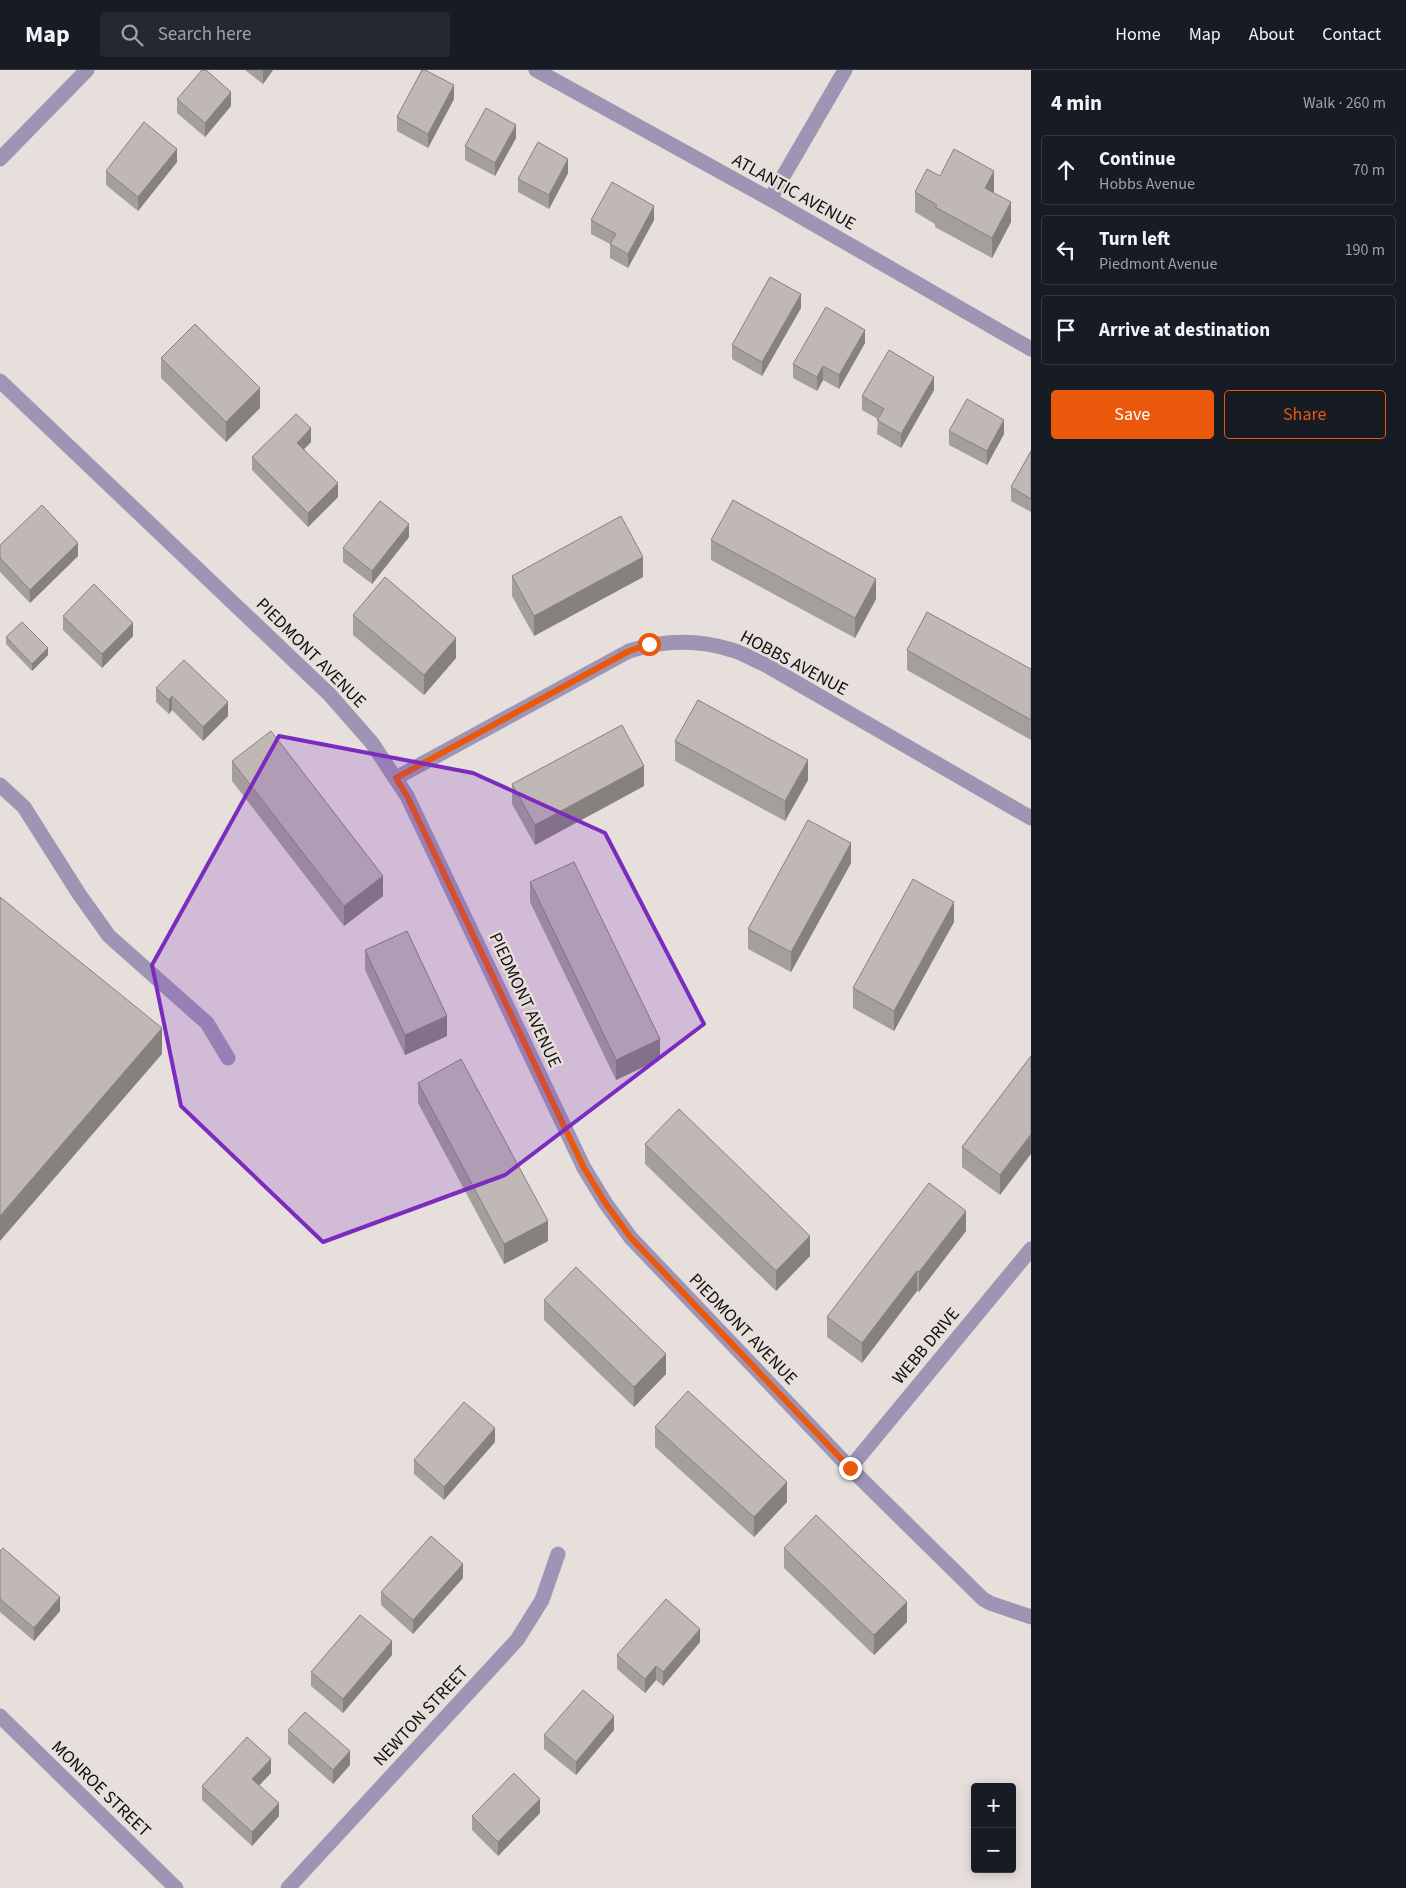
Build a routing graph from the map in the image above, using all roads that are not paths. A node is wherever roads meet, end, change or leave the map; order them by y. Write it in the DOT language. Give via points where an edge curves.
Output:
graph roads {
  1 [pos="87,70"];
  2 [pos="536,70"];
  3 [pos="845,70"];
  4 [pos="0,159"];
  5 [pos="770,200"];
  6 [pos="1031,349"];
  7 [pos="0,381"];
  8 [pos="396,778"];
  9 [pos="0,784"];
  10 [pos="1031,818"];
  11 [pos="228,1058"];
  12 [pos="1031,1249"];
  13 [pos="850,1468"];
  14 [pos="558,1554"];
  15 [pos="1031,1617"];
  16 [pos="0,1716"];
  17 [pos="176,1888"];
  18 [pos="288,1888"];
  1 -- 4 [label="street"];
  2 -- 5 [label="street, ATLANTIC AVENUE"];
  3 -- 5 [label="street"];
  5 -- 6 [label="street, ATLANTIC AVENUE"];
  7 -- 8 [label="street, PIEDMONT AVENUE" via="330,695 372,743"];
  8 -- 10 [label="street, HOBBS AVENUE" via="629,651 649,644 692,642 733,650 764,664"];
  8 -- 13 [label="street, PIEDMONT AVENUE" via="584,1168 606,1204 631,1238"];
  9 -- 11 [label="street" via="24,806 109,936 207,1023"];
  12 -- 13 [label="street, WEBB DRIVE"];
  13 -- 15 [label="street, PIEDMONT AVENUE" via="983,1598"];
  14 -- 18 [label="street, NEWTON STREET" via="542,1600 517,1640"];
  16 -- 17 [label="street, MONROE STREET"];
}
